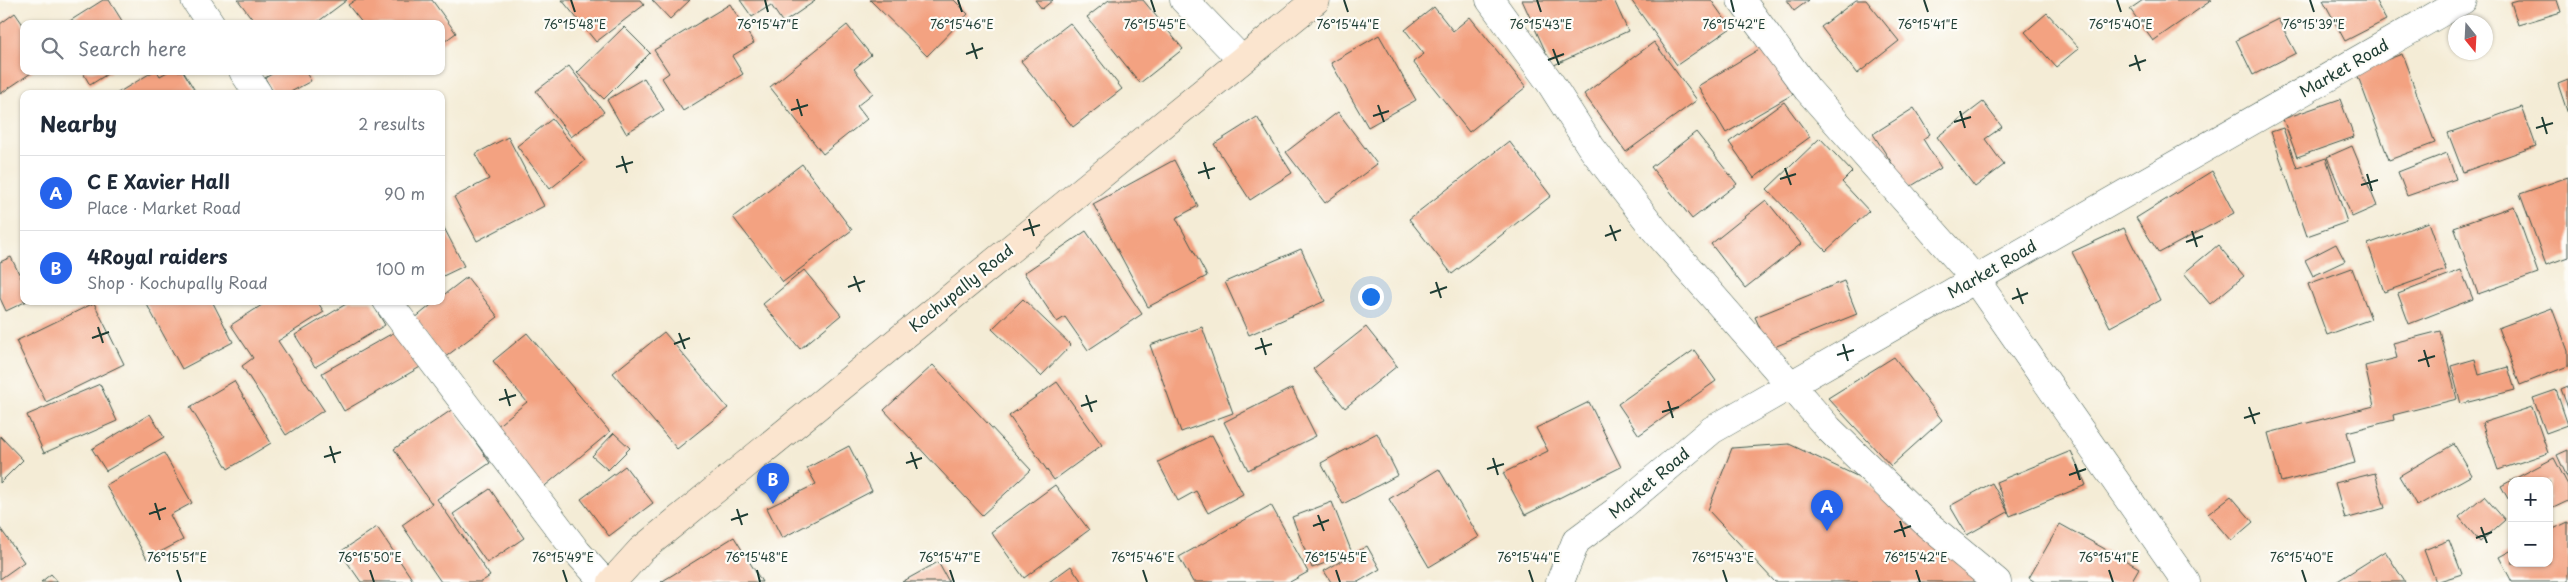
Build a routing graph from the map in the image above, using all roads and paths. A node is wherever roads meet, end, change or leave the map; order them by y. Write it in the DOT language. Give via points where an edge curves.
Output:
graph roads {
  1 [pos="194,0"];
  2 [pos="1184,0"];
  3 [pos="1316,0"];
  4 [pos="1490,0"];
  5 [pos="1741,0"];
  6 [pos="2463,0"];
  7 [pos="208,20"];
  8 [pos="1241,59"];
  9 [pos="246,75"];
  10 [pos="255,90"];
  11 [pos="1975,279"];
  12 [pos="390,305"];
  13 [pos="1791,384"];
  14 [pos="604,582"];
  15 [pos="612,582"];
  16 [pos="1560,582"];
  17 [pos="1997,582"];
  18 [pos="2186,582"];
  1 -- 7 [label="street"];
  2 -- 8 [label="street"];
  3 -- 8 [label="main road, Kochupally Road"];
  4 -- 13 [label="street" via="1551,84 1591,147 1655,230"];
  5 -- 11 [label="street" via="1807,88"];
  6 -- 11 [label="street, Market Road"];
  8 -- 15 [label="main road, Kochupally Road" via="641,550"];
  9 -- 10 [label="street"];
  11 -- 13 [label="street, Market Road"];
  11 -- 18 [label="street"];
  12 -- 14 [label="street" via="577,552"];
  13 -- 16 [label="street, Market Road" via="1712,430 1576,541"];
  13 -- 17 [label="street" via="1867,469"];
}
